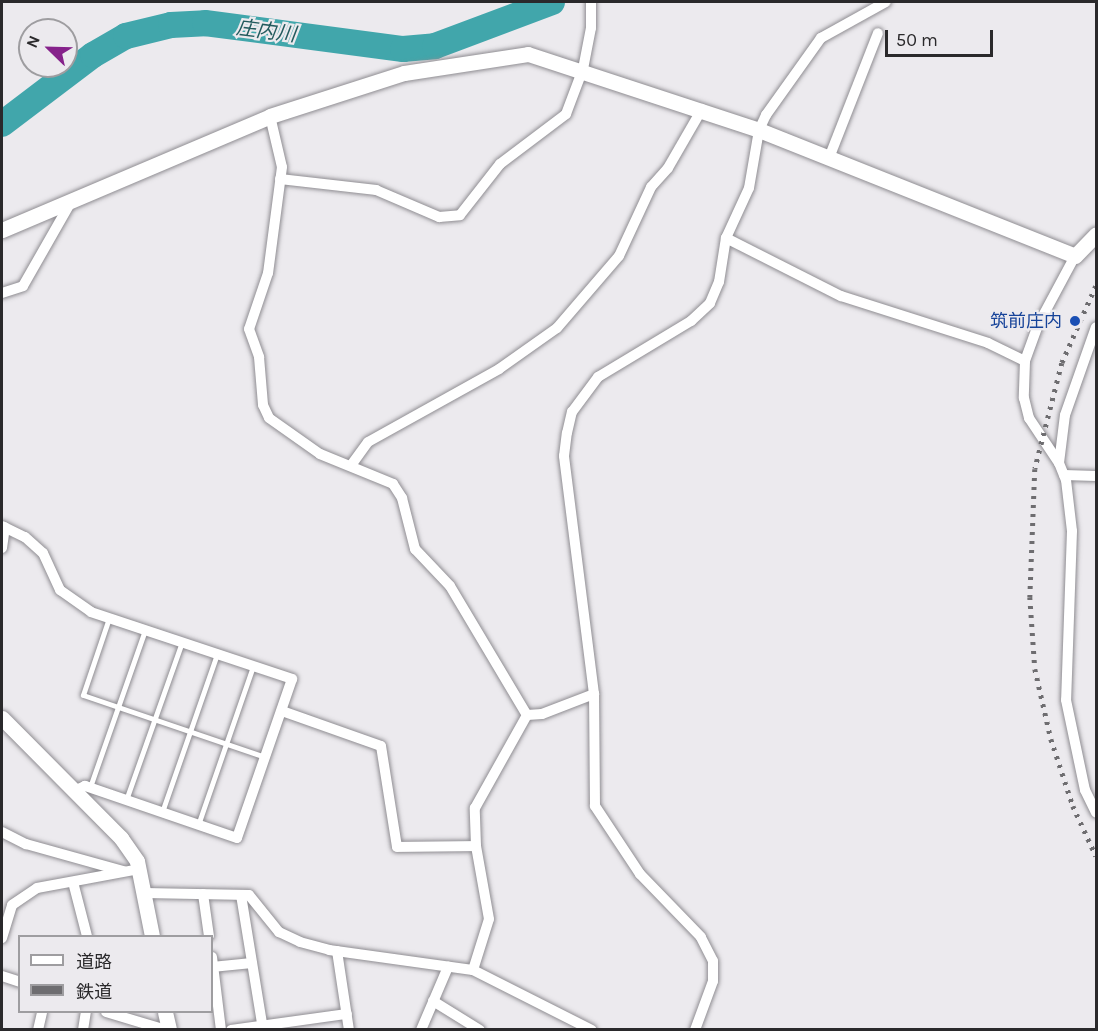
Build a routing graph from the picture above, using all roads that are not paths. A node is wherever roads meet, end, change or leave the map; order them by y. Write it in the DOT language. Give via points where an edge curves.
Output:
graph roads {
  1 [pos="591,2"];
  2 [pos="886,2"];
  3 [pos="878,33"];
  4 [pos="583,69"];
  5 [pos="702,109"];
  6 [pos="270,116"];
  7 [pos="759,130"];
  8 [pos="829,158"];
  9 [pos="280,179"];
  10 [pos="72,200"];
  11 [pos="2,230"];
  12 [pos="1096,234"];
  13 [pos="726,238"];
  14 [pos="1075,256"];
  15 [pos="2,293"];
  16 [pos="1096,327"];
  17 [pos="1025,361"];
  18 [pos="1059,463"];
  19 [pos="352,464"];
  20 [pos="1064,475"];
  21 [pos="1096,476"];
  22 [pos="3,526"];
  23 [pos="2,548"];
  24 [pos="109,618"];
  25 [pos="145,630"];
  26 [pos="182,642"];
  27 [pos="217,654"];
  28 [pos="253,666"];
  29 [pos="594,694"];
  30 [pos="117,707"];
  31 [pos="282,711"];
  32 [pos="527,715"];
  33 [pos="2,718"];
  34 [pos="154,720"];
  35 [pos="190,732"];
  36 [pos="226,744"];
  37 [pos="265,758"];
  38 [pos="89,788"];
  39 [pos="74,791"];
  40 [pos="126,800"];
  41 [pos="162,812"];
  42 [pos="1096,813"];
  43 [pos="198,825"];
  44 [pos="2,832"];
  45 [pos="476,846"];
  46 [pos="133,870"];
  47 [pos="73,882"];
  48 [pos="145,893"];
  49 [pos="203,894"];
  50 [pos="241,895"];
  51 [pos="87,935"];
  52 [pos="152,935"];
  53 [pos="209,935"];
  54 [pos="2,938"];
  55 [pos="337,951"];
  56 [pos="213,963"];
  57 [pos="252,963"];
  58 [pos="448,967"];
  59 [pos="213,970"];
  60 [pos="474,970"];
  61 [pos="2,976"];
  62 [pos="18,981"];
  63 [pos="433,1001"];
  64 [pos="42,1013"];
  65 [pos="87,1013"];
  66 [pos="108,1013"];
  67 [pos="165,1013"];
  68 [pos="347,1014"];
  69 [pos="128,1024"];
  70 [pos="307,1024"];
  71 [pos="262,1027"];
  72 [pos="584,1028"];
  73 [pos="38,1029"];
  74 [pos="83,1029"];
  75 [pos="167,1029"];
  76 [pos="221,1029"];
  77 [pos="231,1029"];
  78 [pos="349,1029"];
  79 [pos="421,1029"];
  80 [pos="477,1029"];
  81 [pos="694,1029"];
  1 -- 4 [label="street" via="591,28"];
  2 -- 7 [label="street" via="821,38"];
  3 -- 8 [label="street"];
  4 -- 5 [label="street"];
  4 -- 6 [label="street" via="528,54 480,59 404,73"];
  4 -- 9 [label="street" via="566,114 500,164 460,215 440,217 376,189"];
  5 -- 7 [label="street"];
  5 -- 19 [label="street" via="668,168 651,188 619,256 556,328 499,369 369,442"];
  6 -- 9 [label="street" via="282,167"];
  6 -- 10 [label="street"];
  7 -- 8 [label="street"];
  7 -- 13 [label="street" via="749,188"];
  8 -- 14 [label="street"];
  9 -- 19 [label="street" via="268,273 249,329 259,357 263,405 269,418 320,454"];
  10 -- 11 [label="street"];
  10 -- 15 [label="street" via="23,286"];
  12 -- 14 [label="street"];
  13 -- 17 [label="street" via="841,296 988,343"];
  13 -- 29 [label="street" via="719,282 710,303 691,321 598,377 572,412 564,456"];
  14 -- 17 [label="street" via="1038,325"];
  16 -- 18 [label="street" via="1065,415"];
  17 -- 18 [label="street" via="1024,398 1029,418"];
  18 -- 20 [label="street"];
  19 -- 32 [label="street" via="393,484 402,498 415,549 450,586"];
  20 -- 21 [label="street"];
  20 -- 42 [label="street" via="1072,531 1066,699 1085,790"];
  22 -- 23 [label="street"];
  22 -- 24 [label="street" via="25,537 43,553 60,590 91,612"];
  24 -- 25 [label="street"];
  24 -- 30 [label="lane" via="83,695"];
  25 -- 26 [label="street"];
  25 -- 30 [label="lane"];
  26 -- 27 [label="street"];
  26 -- 34 [label="lane"];
  27 -- 28 [label="street"];
  27 -- 35 [label="lane"];
  28 -- 31 [label="street" via="292,679"];
  28 -- 36 [label="lane"];
  29 -- 32 [label="street" via="542,714"];
  29 -- 81 [label="street" via="595,806 640,874 701,936 713,961 712,981"];
  30 -- 34 [label="lane"];
  30 -- 38 [label="lane"];
  31 -- 37 [label="street"];
  31 -- 45 [label="street" via="381,746 396,847"];
  32 -- 45 [label="street" via="475,808"];
  33 -- 39 [label="street"];
  34 -- 35 [label="lane"];
  34 -- 40 [label="lane"];
  35 -- 36 [label="lane"];
  35 -- 41 [label="lane"];
  36 -- 37 [label="lane"];
  36 -- 43 [label="lane"];
  37 -- 43 [label="street" via="237,838"];
  38 -- 39 [label="street"];
  38 -- 40 [label="street"];
  39 -- 46 [label="street" via="121,838"];
  40 -- 41 [label="street"];
  41 -- 43 [label="street"];
  44 -- 46 [label="street" via="26,844"];
  45 -- 60 [label="street" via="489,919"];
  46 -- 47 [label="street"];
  46 -- 48 [label="street"];
  47 -- 51 [label="street"];
  47 -- 54 [label="street" via="37,888 22,896 12,905"];
  48 -- 49 [label="street"];
  48 -- 52 [label="street"];
  49 -- 50 [label="street"];
  49 -- 53 [label="street"];
  50 -- 55 [label="street" via="249,895 279,932"];
  50 -- 57 [label="street"];
  55 -- 58 [label="street"];
  55 -- 68 [label="street"];
  56 -- 57 [label="street"];
  57 -- 71 [label="street"];
  58 -- 60 [label="street"];
  58 -- 63 [label="street"];
  59 -- 76 [label="street"];
  60 -- 72 [label="street"];
  61 -- 62 [label="street"];
  63 -- 79 [label="street"];
  63 -- 80 [label="street"];
  64 -- 73 [label="street"];
  65 -- 74 [label="street"];
  66 -- 69 [label="street"];
  67 -- 75 [label="street"];
  68 -- 70 [label="street"];
  68 -- 78 [label="street"];
  69 -- 75 [label="street"];
  70 -- 71 [label="street"];
  71 -- 77 [label="street"];
}
